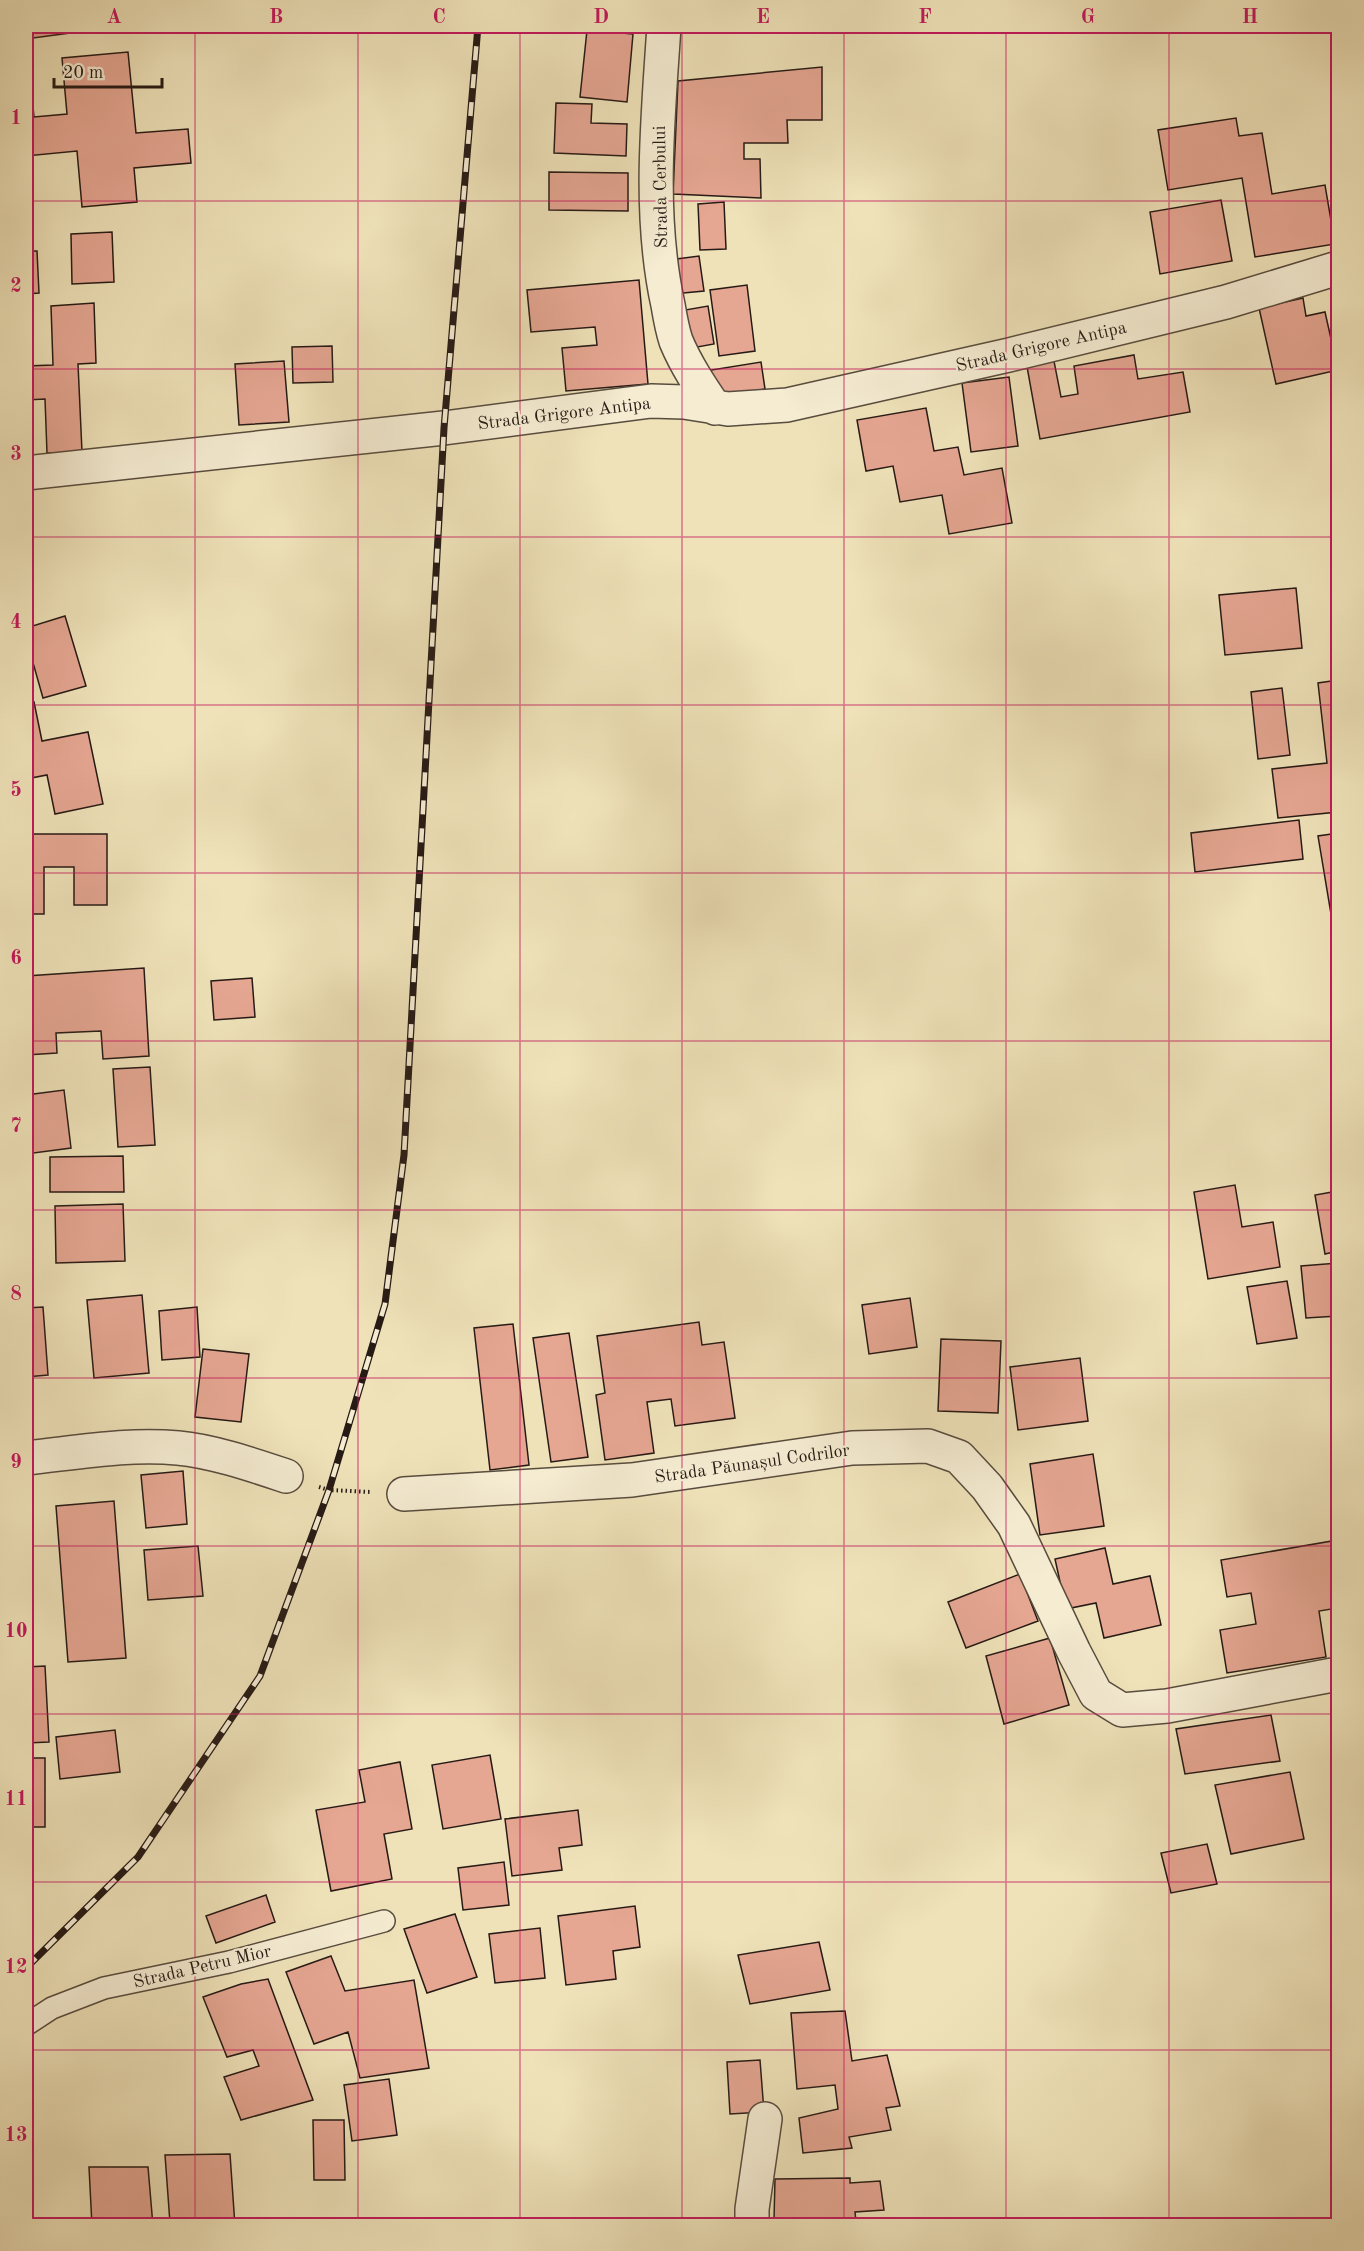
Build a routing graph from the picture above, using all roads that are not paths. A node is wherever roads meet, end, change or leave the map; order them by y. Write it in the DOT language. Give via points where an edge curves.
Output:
graph roads {
  1 [pos="664,26"];
  2 [pos="1338,268"];
  3 [pos="715,408"];
  4 [pos="26,473"];
  5 [pos="26,1458"];
  6 [pos="286,1476"];
  7 [pos="404,1494"];
  8 [pos="1338,1674"];
  9 [pos="384,1921"];
  10 [pos="26,2025"];
  11 [pos="765,2119"];
  12 [pos="752,2226"];
  1 -- 3 [label="street, Strada Cerbului" via="657,157 657,230 664,289 686,364"];
  2 -- 3 [label="street, Strada Grigore Antipa" via="1226,302 810,400 787,405"];
  3 -- 4 [label="street, Strada Grigore Antipa" via="651,401 444,428"];
  5 -- 6 [label="street" via="134,1447 179,1448 249,1463"];
  7 -- 8 [label="street, Strada Păunașul Codrilor" via="632,1480 852,1448 928,1446 959,1456 987,1487 1014,1525 1096,1694 1122,1710 1167,1706"];
  9 -- 10 [label="lane, Strada Petru Mior" via="229,1962 104,1988 51,2008"];
  11 -- 12 [label="street"];
}
